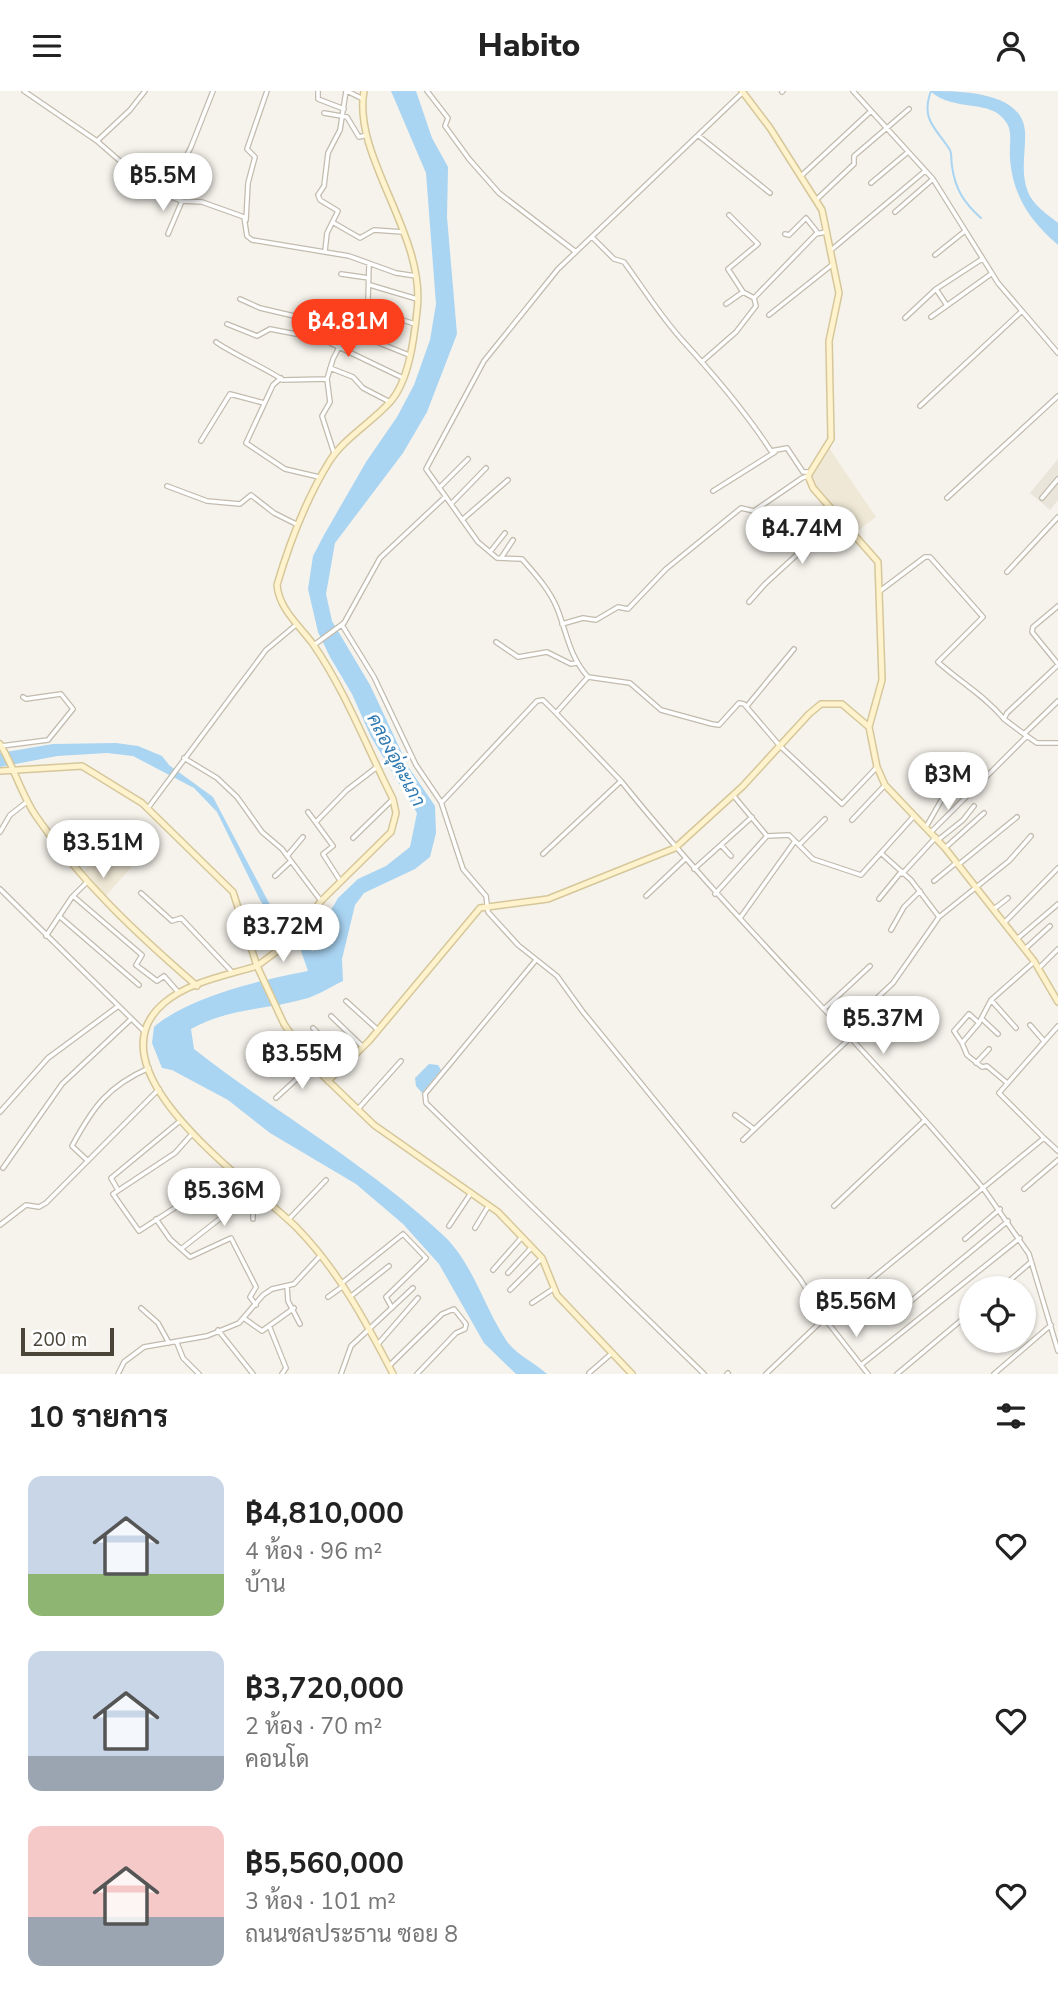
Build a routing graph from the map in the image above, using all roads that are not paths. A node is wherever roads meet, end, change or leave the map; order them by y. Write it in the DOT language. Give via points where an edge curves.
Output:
graph roads {
  1 [pos="24,91"];
  2 [pos="145,91"];
  3 [pos="213,91"];
  4 [pos="267,91"];
  5 [pos="318,91"];
  6 [pos="347,91"];
  7 [pos="364,91"];
  8 [pos="427,91"];
  9 [pos="742,91"];
  10 [pos="853,91"];
  11 [pos="363,99"];
  12 [pos="344,109"];
  13 [pos="909,109"];
  14 [pos="871,111"];
  15 [pos="324,113"];
  16 [pos="342,116"];
  17 [pos="886,128"];
  18 [pos="368,135"];
  19 [pos="699,136"];
  20 [pos="97,141"];
  21 [pos="908,152"];
  22 [pos="926,171"];
  23 [pos="800,177"];
  24 [pos="933,179"];
  25 [pos="871,183"];
  26 [pos="769,193"];
  27 [pos="166,195"];
  28 [pos="816,200"];
  29 [pos="182,201"];
  30 [pos="895,212"];
  31 [pos="729,215"];
  32 [pos="246,220"];
  33 [pos="334,223"];
  34 [pos="965,231"];
  35 [pos="404,232"];
  36 [pos="826,232"];
  37 [pos="819,233"];
  38 [pos="168,234"];
  39 [pos="785,235"];
  40 [pos="592,237"];
  41 [pos="325,251"];
  42 [pos="830,251"];
  43 [pos="576,252"];
  44 [pos="935,255"];
  45 [pos="982,258"];
  46 [pos="369,264"];
  47 [pos="833,264"];
  48 [pos="341,274"];
  49 [pos="991,274"];
  50 [pos="416,277"];
  51 [pos="369,278"];
  52 [pos="370,285"];
  53 [pos="936,289"];
  54 [pos="743,292"];
  55 [pos="754,298"];
  56 [pos="240,299"];
  57 [pos="417,299"];
  58 [pos="946,303"];
  59 [pos="726,304"];
  60 [pos="364,308"];
  61 [pos="1022,311"];
  62 [pos="769,316"];
  63 [pos="931,317"];
  64 [pos="905,318"];
  65 [pos="227,324"];
  66 [pos="415,324"];
  67 [pos="347,331"];
  68 [pos="216,342"];
  69 [pos="339,349"];
  70 [pos="1058,353"];
  71 [pos="409,355"];
  72 [pos="703,360"];
  73 [pos="330,368"];
  74 [pos="281,378"];
  75 [pos="403,378"];
  76 [pos="327,379"];
  77 [pos="1058,396"];
  78 [pos="390,402"];
  79 [pos="264,403"];
  80 [pos="920,406"];
  81 [pos="201,441"];
  82 [pos="775,452"];
  83 [pos="335,455"];
  84 [pos="468,459"];
  85 [pos="486,468"];
  86 [pos="808,474"];
  87 [pos="321,478"];
  88 [pos="1058,479"];
  89 [pos="508,480"];
  90 [pos="167,486"];
  91 [pos="439,488"];
  92 [pos="713,491"];
  93 [pos="445,497"];
  94 [pos="947,498"];
  95 [pos="1042,498"];
  96 [pos="451,504"];
  97 [pos="839,516"];
  98 [pos="1058,517"];
  99 [pos="462,520"];
  100 [pos="300,526"];
  101 [pos="505,533"];
  102 [pos="513,541"];
  103 [pos="490,552"];
  104 [pos="501,558"];
  105 [pos="1007,572"];
  106 [pos="880,591"];
  107 [pos="749,602"];
  108 [pos="1058,606"];
  109 [pos="297,624"];
  110 [pos="562,624"];
  111 [pos="341,625"];
  112 [pos="496,642"];
  113 [pos="315,644"];
  114 [pos="794,649"];
  115 [pos="576,663"];
  116 [pos="1058,665"];
  117 [pos="588,677"];
  118 [pos="23,697"];
  119 [pos="1058,701"];
  120 [pos="747,706"];
  121 [pos="556,713"];
  122 [pos="1004,719"];
  123 [pos="869,727"];
  124 [pos="1025,735"];
  125 [pos="1058,743"];
  126 [pos="1,745"];
  127 [pos="780,746"];
  128 [pos="184,758"];
  129 [pos="377,767"];
  130 [pos="877,767"];
  131 [pos="14,769"];
  132 [pos="3,771"];
  133 [pos="0,779"];
  134 [pos="621,781"];
  135 [pos="885,785"];
  136 [pos="950,785"];
  137 [pos="733,795"];
  138 [pos="393,799"];
  139 [pos="28,801"];
  140 [pos="441,803"];
  141 [pos="974,806"];
  142 [pos="148,808"];
  143 [pos="309,812"];
  144 [pos="984,813"];
  145 [pos="914,816"];
  146 [pos="753,817"];
  147 [pos="1017,817"];
  148 [pos="825,819"];
  149 [pos="852,820"];
  150 [pos="316,822"];
  151 [pos="926,827"];
  152 [pos="0,832"];
  153 [pos="767,836"];
  154 [pos="1031,836"];
  155 [pos="935,837"];
  156 [pos="303,838"];
  157 [pos="353,838"];
  158 [pos="795,841"];
  159 [pos="721,845"];
  160 [pos="799,845"];
  161 [pos="675,848"];
  162 [pos="945,848"];
  163 [pos="543,854"];
  164 [pos="882,854"];
  165 [pos="287,856"];
  166 [pos="731,856"];
  167 [pos="685,859"];
  168 [pos="291,862"];
  169 [pos="957,864"];
  170 [pos="1058,867"];
  171 [pos="694,869"];
  172 [pos="902,873"];
  173 [pos="275,876"];
  174 [pos="934,881"];
  175 [pos="87,882"];
  176 [pos="341,882"];
  177 [pos="973,887"];
  178 [pos="0,889"];
  179 [pos="920,891"];
  180 [pos="141,893"];
  181 [pos="715,894"];
  182 [pos="73,896"];
  183 [pos="646,896"];
  184 [pos="1008,898"];
  185 [pos="879,899"];
  186 [pos="321,901"];
  187 [pos="1058,904"];
  188 [pos="487,906"];
  189 [pos="992,910"];
  190 [pos="59,916"];
  191 [pos="939,916"];
  192 [pos="740,918"];
  193 [pos="1003,923"];
  194 [pos="261,926"];
  195 [pos="1050,926"];
  196 [pos="891,930"];
  197 [pos="244,934"];
  198 [pos="46,936"];
  199 [pos="1017,939"];
  200 [pos="1025,949"];
  201 [pos="1058,950"];
  202 [pos="536,960"];
  203 [pos="1034,961"];
  204 [pos="257,966"];
  205 [pos="870,966"];
  206 [pos="1039,968"];
  207 [pos="233,973"];
  208 [pos="139,985"];
  209 [pos="197,986"];
  210 [pos="178,993"];
  211 [pos="991,1000"];
  212 [pos="346,1001"];
  213 [pos="1058,1002"];
  214 [pos="117,1006"];
  215 [pos="824,1009"];
  216 [pos="331,1016"];
  217 [pos="130,1020"];
  218 [pos="981,1021"];
  219 [pos="1030,1025"];
  220 [pos="1058,1026"];
  221 [pos="313,1028"];
  222 [pos="1016,1028"];
  223 [pos="378,1030"];
  224 [pos="843,1030"];
  225 [pos="145,1032"];
  226 [pos="998,1034"];
  227 [pos="850,1038"];
  228 [pos="1044,1041"];
  229 [pos="962,1043"];
  230 [pos="363,1047"];
  231 [pos="989,1049"];
  232 [pos="401,1061"];
  233 [pos="346,1063"];
  234 [pos="976,1063"];
  235 [pos="312,1065"];
  236 [pos="149,1068"];
  237 [pos="328,1081"];
  238 [pos="1006,1082"];
  239 [pos="159,1089"];
  240 [pos="276,1098"];
  241 [pos="356,1110"];
  242 [pos="0,1112"];
  243 [pos="735,1115"];
  244 [pos="180,1121"];
  245 [pos="924,1121"];
  246 [pos="754,1129"];
  247 [pos="192,1135"];
  248 [pos="1044,1138"];
  249 [pos="743,1140"];
  250 [pos="1058,1151"];
  251 [pos="1058,1160"];
  252 [pos="88,1161"];
  253 [pos="3,1168"];
  254 [pos="230,1172"];
  255 [pos="326,1180"];
  256 [pos="984,1188"];
  257 [pos="1024,1189"];
  258 [pos="118,1190"];
  259 [pos="254,1192"];
  260 [pos="471,1193"];
  261 [pos="263,1199"];
  262 [pos="489,1205"];
  263 [pos="834,1206"];
  264 [pos="1000,1209"];
  265 [pos="156,1219"];
  266 [pos="253,1219"];
  267 [pos="288,1220"];
  268 [pos="1008,1221"];
  269 [pos="0,1225"];
  270 [pos="449,1226"];
  271 [pos="475,1228"];
  272 [pos="522,1237"];
  273 [pos="1020,1238"];
  274 [pos="965,1239"];
  275 [pos="533,1247"];
  276 [pos="181,1249"];
  277 [pos="322,1255"];
  278 [pos="542,1258"];
  279 [pos="1032,1262"];
  280 [pos="389,1266"];
  281 [pos="493,1269"];
  282 [pos="508,1273"];
  283 [pos="1015,1276"];
  284 [pos="343,1284"];
  285 [pos="287,1286"];
  286 [pos="413,1289"];
  287 [pos="553,1289"];
  288 [pos="510,1290"];
  289 [pos="328,1297"];
  290 [pos="350,1297"];
  291 [pos="418,1298"];
  292 [pos="911,1301"];
  293 [pos="532,1303"];
  294 [pos="256,1305"];
  295 [pos="141,1308"];
  296 [pos="294,1308"];
  297 [pos="392,1308"];
  298 [pos="245,1319"];
  299 [pos="825,1319"];
  300 [pos="959,1322"];
  301 [pos="300,1324"];
  302 [pos="1051,1325"];
  303 [pos="270,1328"];
  304 [pos="369,1329"];
  305 [pos="218,1330"];
  306 [pos="169,1343"];
  307 [pos="177,1343"];
  308 [pos="377,1344"];
  309 [pos="1058,1351"];
  310 [pos="611,1354"];
  311 [pos="389,1366"];
  312 [pos="861,1366"];
  313 [pos="589,1373"];
  314 [pos="118,1374"];
  315 [pos="199,1374"];
  316 [pos="253,1374"];
  317 [pos="282,1374"];
  318 [pos="341,1374"];
  319 [pos="393,1374"];
  320 [pos="417,1374"];
  321 [pos="631,1374"];
  322 [pos="704,1374"];
  323 [pos="766,1374"];
  324 [pos="868,1374"];
  325 [pos="897,1374"];
  326 [pos="993,1374"];
  1 -- 20 [label="street"];
  2 -- 20 [label="street"];
  3 -- 27 [label="street"];
  4 -- 32 [label="street" via="247,149 255,157"];
  5 -- 12 [label="street" via="318,99"];
  6 -- 11 [label="street"];
  6 -- 12 [label="street"];
  7 -- 11 [label="street"];
  8 -- 43 [label="street" via="448,118 444,126 491,184"];
  9 -- 19 [label="street"];
  9 -- 23 [label="street"];
  10 -- 14 [label="street"];
  11 -- 18 [label="street"];
  12 -- 16 [label="street"];
  13 -- 17 [label="street"];
  14 -- 17 [label="street"];
  14 -- 23 [label="street"];
  15 -- 16 [label="street"];
  16 -- 18 [label="street" via="359,137"];
  16 -- 33 [label="street" via="318,194 338,212"];
  17 -- 21 [label="street"];
  17 -- 28 [label="street"];
  18 -- 35 [label="street"];
  19 -- 26 [label="street"];
  19 -- 40 [label="street"];
  20 -- 27 [label="street" via="130,172"];
  21 -- 22 [label="street"];
  21 -- 25 [label="street"];
  22 -- 24 [label="street"];
  22 -- 42 [label="street"];
  23 -- 28 [label="street"];
  24 -- 30 [label="street"];
  24 -- 34 [label="street"];
  27 -- 29 [label="street"];
  28 -- 36 [label="street"];
  29 -- 32 [label="street" via="202,202"];
  29 -- 38 [label="street"];
  31 -- 54 [label="street" via="757,241 728,269"];
  32 -- 41 [label="street" via="247,236 252,240"];
  33 -- 35 [label="street" via="360,238 374,230"];
  33 -- 41 [label="street" via="327,233"];
  34 -- 44 [label="street"];
  34 -- 45 [label="street"];
  35 -- 50 [label="street"];
  36 -- 37 [label="street"];
  36 -- 42 [label="street"];
  37 -- 39 [label="street" via="806,218"];
  37 -- 55 [label="street"];
  40 -- 43 [label="street"];
  40 -- 72 [label="street" via="614,259 624,262 682,341"];
  41 -- 46 [label="street"];
  42 -- 47 [label="street"];
  43 -- 91 [label="street" via="484,361 426,469"];
  45 -- 49 [label="street"];
  45 -- 53 [label="street"];
  46 -- 50 [label="street"];
  46 -- 51 [label="street"];
  47 -- 62 [label="street"];
  47 -- 86 [label="street" via="839,293 830,341 833,428 827,447"];
  48 -- 51 [label="street"];
  49 -- 58 [label="street"];
  49 -- 61 [label="street"];
  50 -- 57 [label="street"];
  51 -- 52 [label="street"];
  52 -- 57 [label="street"];
  52 -- 60 [label="street"];
  53 -- 58 [label="street"];
  53 -- 64 [label="street"];
  54 -- 55 [label="street"];
  54 -- 59 [label="street"];
  55 -- 72 [label="street" via="756,306 736,332"];
  56 -- 67 [label="street"];
  57 -- 66 [label="street"];
  58 -- 63 [label="street"];
  60 -- 66 [label="street"];
  60 -- 67 [label="street"];
  61 -- 70 [label="street"];
  61 -- 80 [label="street"];
  65 -- 69 [label="street" via="257,336 270,329 310,336"];
  66 -- 71 [label="street"];
  67 -- 69 [label="street"];
  67 -- 71 [label="street"];
  68 -- 74 [label="street"];
  69 -- 73 [label="street"];
  69 -- 75 [label="street"];
  71 -- 75 [label="street"];
  72 -- 82 [label="street"];
  73 -- 76 [label="street"];
  73 -- 78 [label="street" via="353,377 363,388"];
  74 -- 76 [label="street" via="301,382"];
  74 -- 79 [label="street"];
  75 -- 78 [label="street"];
  76 -- 83 [label="street" via="330,401 322,417"];
  77 -- 94 [label="street"];
  78 -- 83 [label="street"];
  79 -- 81 [label="street" via="230,394"];
  79 -- 87 [label="street" via="246,443 285,469"];
  82 -- 86 [label="street" via="787,447"];
  82 -- 92 [label="street"];
  83 -- 87 [label="street"];
  84 -- 91 [label="street"];
  85 -- 96 [label="street"];
  86 -- 97 [label="street" via="813,488"];
  86 -- 110 [label="street" via="754,511 741,508 666,569 628,609 618,607 596,620 583,618"];
  87 -- 100 [label="street"];
  88 -- 95 [label="street"];
  89 -- 99 [label="street"];
  90 -- 100 [label="street" via="220,503 240,505 251,495"];
  91 -- 93 [label="street"];
  93 -- 96 [label="street"];
  93 -- 111 [label="street" via="380,558"];
  96 -- 99 [label="street"];
  97 -- 106 [label="street" via="878,562"];
  97 -- 107 [label="street"];
  98 -- 105 [label="street"];
  99 -- 103 [label="street"];
  100 -- 109 [label="street" via="277,585 278,597"];
  101 -- 103 [label="street"];
  102 -- 104 [label="street"];
  103 -- 104 [label="street"];
  104 -- 110 [label="street" via="522,559 543,585"];
  106 -- 122 [label="street" via="930,557 983,617 939,662"];
  106 -- 123 [label="street" via="882,680"];
  108 -- 116 [label="street" via="1032,632"];
  109 -- 113 [label="street"];
  109 -- 128 [label="street" via="266,650"];
  110 -- 115 [label="street"];
  111 -- 113 [label="street"];
  111 -- 140 [label="street"];
  112 -- 115 [label="street" via="518,657 547,652"];
  113 -- 129 [label="street"];
  114 -- 120 [label="street"];
  115 -- 117 [label="street"];
  116 -- 122 [label="street"];
  117 -- 120 [label="street" via="629,683 662,710 712,724 719,725 738,703"];
  117 -- 121 [label="street"];
  118 -- 126 [label="street" via="61,694 73,709 48,740"];
  119 -- 124 [label="street"];
  120 -- 127 [label="street"];
  121 -- 134 [label="street"];
  121 -- 140 [label="street" via="543,700 537,701"];
  122 -- 124 [label="street"];
  123 -- 127 [label="street" via="842,704 821,704"];
  123 -- 130 [label="street"];
  124 -- 125 [label="street" via="1037,743"];
  124 -- 155 [label="street"];
  126 -- 131 [label="street"];
  127 -- 130 [label="street" via="842,804"];
  127 -- 137 [label="street"];
  128 -- 142 [label="street"];
  128 -- 165 [label="street" via="237,797 262,832"];
  129 -- 138 [label="street"];
  129 -- 150 [label="street"];
  130 -- 135 [label="street"];
  131 -- 132 [label="street"];
  131 -- 139 [label="street"];
  131 -- 142 [label="street" via="82,766"];
  132 -- 133 [label="street"];
  134 -- 161 [label="street"];
  134 -- 163 [label="street"];
  135 -- 145 [label="street"];
  135 -- 149 [label="street"];
  136 -- 151 [label="street"];
  137 -- 146 [label="street"];
  137 -- 161 [label="street"];
  138 -- 157 [label="street"];
  138 -- 176 [label="street" via="396,813 391,832"];
  139 -- 152 [label="street" via="10,815"];
  139 -- 175 [label="street"];
  140 -- 188 [label="street" via="463,869 486,896"];
  141 -- 155 [label="street" via="963,820"];
  142 -- 197 [label="street" via="233,892"];
  143 -- 150 [label="street"];
  144 -- 162 [label="street"];
  145 -- 151 [label="street"];
  145 -- 164 [label="street"];
  146 -- 153 [label="street"];
  146 -- 159 [label="street"];
  147 -- 169 [label="street"];
  148 -- 160 [label="street"];
  150 -- 176 [label="street" via="333,846 323,854"];
  151 -- 155 [label="street"];
  153 -- 158 [label="street" via="789,835"];
  153 -- 181 [label="street"];
  154 -- 177 [label="street" via="1009,861"];
  155 -- 162 [label="street"];
  155 -- 172 [label="street"];
  156 -- 165 [label="street"];
  158 -- 160 [label="street"];
  158 -- 192 [label="street"];
  159 -- 166 [label="street"];
  159 -- 171 [label="street"];
  160 -- 164 [label="street" via="821,862 861,874"];
  161 -- 167 [label="street"];
  161 -- 188 [label="street" via="548,899"];
  162 -- 169 [label="street"];
  164 -- 172 [label="street"];
  165 -- 168 [label="street"];
  167 -- 171 [label="street"];
  167 -- 183 [label="street"];
  168 -- 173 [label="street"];
  168 -- 186 [label="street"];
  169 -- 174 [label="street"];
  169 -- 177 [label="street"];
  170 -- 193 [label="street"];
  171 -- 181 [label="street"];
  172 -- 179 [label="street"];
  172 -- 185 [label="street"];
  175 -- 182 [label="street"];
  175 -- 209 [label="street"];
  176 -- 186 [label="street"];
  177 -- 189 [label="street"];
  177 -- 191 [label="street"];
  178 -- 198 [label="street"];
  179 -- 191 [label="street"];
  179 -- 196 [label="street"];
  180 -- 207 [label="street" via="172,921 181,918"];
  181 -- 192 [label="street"];
  182 -- 190 [label="street"];
  182 -- 210 [label="street" via="142,955 136,965 151,979 164,976"];
  184 -- 189 [label="street"];
  186 -- 204 [label="street" via="297,935"];
  187 -- 199 [label="street"];
  188 -- 202 [label="street"];
  188 -- 223 [label="street" via="472,914"];
  189 -- 193 [label="street"];
  190 -- 198 [label="street"];
  190 -- 208 [label="street"];
  191 -- 224 [label="street" via="893,983"];
  192 -- 215 [label="street"];
  193 -- 199 [label="street"];
  194 -- 197 [label="street"];
  195 -- 200 [label="street"];
  197 -- 204 [label="street"];
  198 -- 214 [label="street"];
  199 -- 200 [label="street"];
  200 -- 203 [label="street"];
  201 -- 206 [label="street"];
  202 -- 299 [label="street" via="560,979 800,1279"];
  202 -- 322 [label="street" via="425,1094 426,1103"];
  203 -- 206 [label="street"];
  203 -- 211 [label="street"];
  204 -- 207 [label="street"];
  204 -- 235 [label="street" via="298,1048"];
  205 -- 215 [label="street"];
  206 -- 213 [label="street"];
  207 -- 209 [label="street"];
  209 -- 210 [label="street"];
  210 -- 225 [label="street" via="162,1003"];
  211 -- 218 [label="street"];
  211 -- 222 [label="street"];
  212 -- 223 [label="street"];
  214 -- 217 [label="street"];
  214 -- 242 [label="street" via="48,1058"];
  215 -- 224 [label="street"];
  216 -- 230 [label="street"];
  217 -- 225 [label="street"];
  217 -- 253 [label="street" via="62,1084"];
  218 -- 226 [label="street"];
  218 -- 229 [label="street"];
  218 -- 229 [label="street" via="969,1014 954,1031"];
  219 -- 228 [label="street"];
  220 -- 228 [label="street"];
  221 -- 233 [label="street"];
  223 -- 230 [label="street"];
  224 -- 227 [label="street"];
  225 -- 236 [label="street" via="143,1047"];
  227 -- 245 [label="street"];
  227 -- 246 [label="street"];
  228 -- 238 [label="street"];
  229 -- 234 [label="street"];
  230 -- 233 [label="street"];
  231 -- 234 [label="street"];
  232 -- 241 [label="street"];
  233 -- 237 [label="street"];
  234 -- 238 [label="street"];
  235 -- 237 [label="street"];
  235 -- 240 [label="street"];
  236 -- 239 [label="street"];
  236 -- 252 [label="street" via="121,1081 86,1119 72,1146"];
  237 -- 241 [label="street"];
  238 -- 248 [label="street" via="1001,1098"];
  239 -- 244 [label="street"];
  239 -- 252 [label="street"];
  241 -- 260 [label="street"];
  243 -- 246 [label="street"];
  244 -- 247 [label="street"];
  244 -- 258 [label="street" via="111,1178"];
  245 -- 256 [label="street"];
  245 -- 263 [label="street"];
  246 -- 249 [label="street"];
  247 -- 254 [label="street"];
  247 -- 258 [label="street" via="175,1153"];
  248 -- 250 [label="street"];
  248 -- 256 [label="street"];
  251 -- 257 [label="street"];
  252 -- 269 [label="street" via="46,1203 26,1205"];
  254 -- 259 [label="street"];
  254 -- 265 [label="street"];
  255 -- 267 [label="street"];
  256 -- 264 [label="street"];
  256 -- 299 [label="street"];
  258 -- 265 [label="street" via="113,1196 139,1231"];
  259 -- 261 [label="street"];
  259 -- 276 [label="street"];
  260 -- 262 [label="street"];
  260 -- 270 [label="street"];
  261 -- 266 [label="street" via="253,1210"];
  261 -- 267 [label="street"];
  262 -- 271 [label="street"];
  262 -- 272 [label="street"];
  264 -- 268 [label="street"];
  264 -- 274 [label="street"];
  265 -- 276 [label="street"];
  267 -- 277 [label="street"];
  268 -- 273 [label="street"];
  268 -- 292 [label="street"];
  272 -- 275 [label="street"];
  272 -- 281 [label="street"];
  273 -- 279 [label="street"];
  273 -- 312 [label="street"];
  275 -- 278 [label="street"];
  275 -- 282 [label="street"];
  276 -- 294 [label="street" via="194,1256 231,1238 256,1287 250,1297"];
  277 -- 284 [label="street"];
  277 -- 285 [label="street" via="298,1281"];
  278 -- 287 [label="street"];
  278 -- 288 [label="street"];
  279 -- 283 [label="street"];
  279 -- 302 [label="street"];
  280 -- 290 [label="street"];
  284 -- 289 [label="street"];
  284 -- 290 [label="street"];
  284 -- 297 [label="street" via="403,1234 426,1258 386,1297"];
  285 -- 294 [label="street" via="272,1289"];
  285 -- 296 [label="street"];
  286 -- 297 [label="street"];
  287 -- 293 [label="street"];
  287 -- 310 [label="street"];
  290 -- 304 [label="street"];
  291 -- 308 [label="street"];
  294 -- 298 [label="street"];
  295 -- 306 [label="street"];
  296 -- 301 [label="street"];
  296 -- 303 [label="street"];
  297 -- 304 [label="street"];
  298 -- 303 [label="street" via="260,1330"];
  298 -- 305 [label="street"];
  299 -- 312 [label="street"];
  299 -- 323 [label="street"];
  300 -- 325 [label="street"];
  302 -- 309 [label="street"];
  302 -- 326 [label="street"];
  303 -- 317 [label="street" via="286,1368"];
  304 -- 308 [label="street"];
  304 -- 318 [label="street" via="351,1346"];
  305 -- 307 [label="street"];
  305 -- 316 [label="street"];
  306 -- 307 [label="street"];
  306 -- 314 [label="street" via="144,1347 124,1362"];
  307 -- 315 [label="street" via="183,1358"];
  308 -- 311 [label="street"];
  310 -- 313 [label="street"];
  310 -- 321 [label="street"];
  311 -- 319 [label="street"];
  311 -- 320 [label="street" via="442,1314 454,1310 465,1329"];
  312 -- 324 [label="street"];
}
